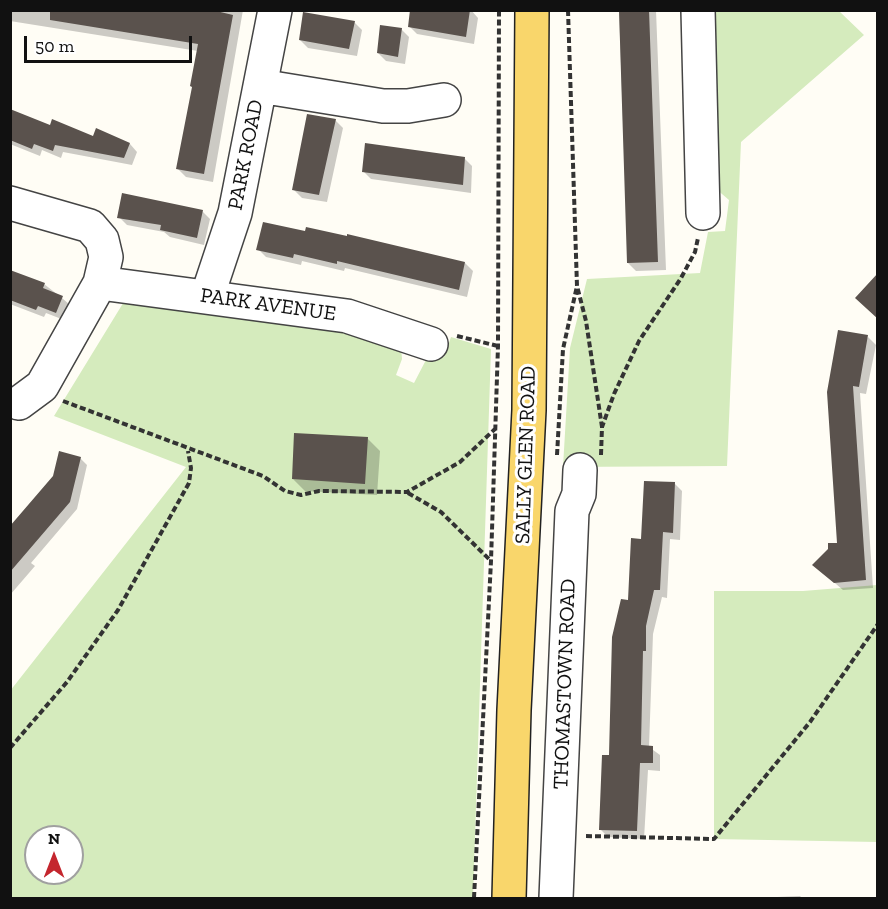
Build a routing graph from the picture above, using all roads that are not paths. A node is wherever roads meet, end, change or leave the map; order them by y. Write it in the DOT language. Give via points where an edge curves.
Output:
graph roads {
  1 [pos="275,10"];
  2 [pos="532,10"];
  3 [pos="698,10"];
  4 [pos="260,86"];
  5 [pos="444,100"];
  6 [pos="10,203"];
  7 [pos="703,213"];
  8 [pos="100,283"];
  9 [pos="207,297"];
  10 [pos="431,344"];
  11 [pos="20,404"];
  12 [pos="590,464"];
  13 [pos="509,898"];
  14 [pos="556,898"];
  1 -- 4 [label="street, PARK ROAD"];
  2 -- 13 [label="main road, SALLY GLEN ROAD" via="529,410"];
  3 -- 7 [label="street"];
  4 -- 5 [label="street" via="383,106"];
  4 -- 9 [label="street, PARK ROAD" via="236,213"];
  6 -- 8 [label="street" via="90,226 102,240 106,256"];
  8 -- 9 [label="street, PARK AVENUE"];
  8 -- 11 [label="street"];
  9 -- 10 [label="street, PARK AVENUE" via="347,316"];
  12 -- 14 [label="street, THOMASTOWN ROAD" via="572,511"];
}
